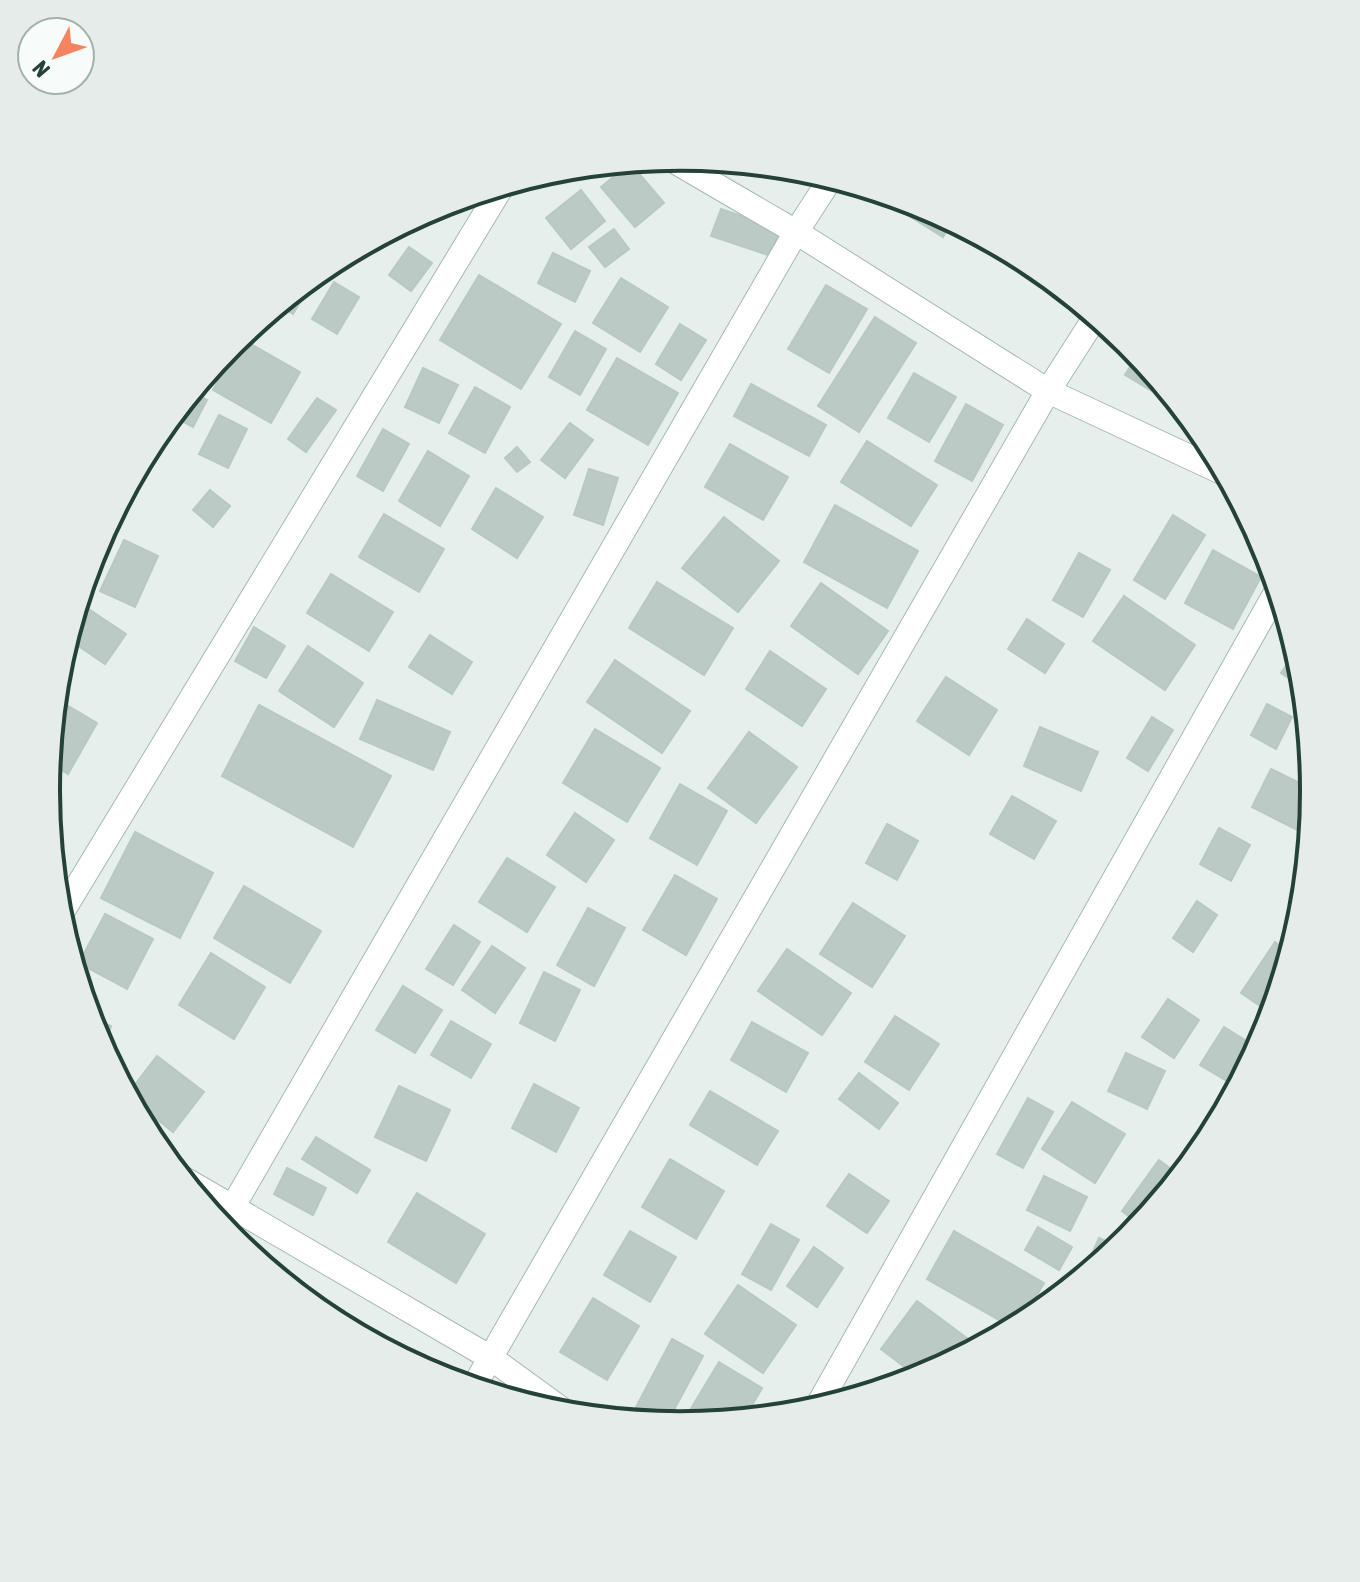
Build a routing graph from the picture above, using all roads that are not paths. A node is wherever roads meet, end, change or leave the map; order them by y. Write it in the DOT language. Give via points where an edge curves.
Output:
graph roads {
  1 [pos="692,171"];
  2 [pos="824,188"];
  3 [pos="493,200"];
  4 [pos="796,232"];
  5 [pos="1090,326"];
  6 [pos="1048,391"];
  7 [pos="1207,465"];
  8 [pos="1270,603"];
  9 [pos="70,899"];
  10 [pos="229,1215"];
  11 [pos="236,1223"];
  12 [pos="491,1358"];
  13 [pos="479,1377"];
  14 [pos="825,1394"];
  15 [pos="542,1395"];
  1 -- 4 [label="street"];
  2 -- 4 [label="street"];
  3 -- 9 [label="street"];
  4 -- 6 [label="street"];
  4 -- 10 [label="street"];
  5 -- 6 [label="street"];
  6 -- 7 [label="street"];
  6 -- 12 [label="street"];
  8 -- 14 [label="street"];
  11 -- 12 [label="street"];
  12 -- 13 [label="street"];
  12 -- 15 [label="street"];
}
